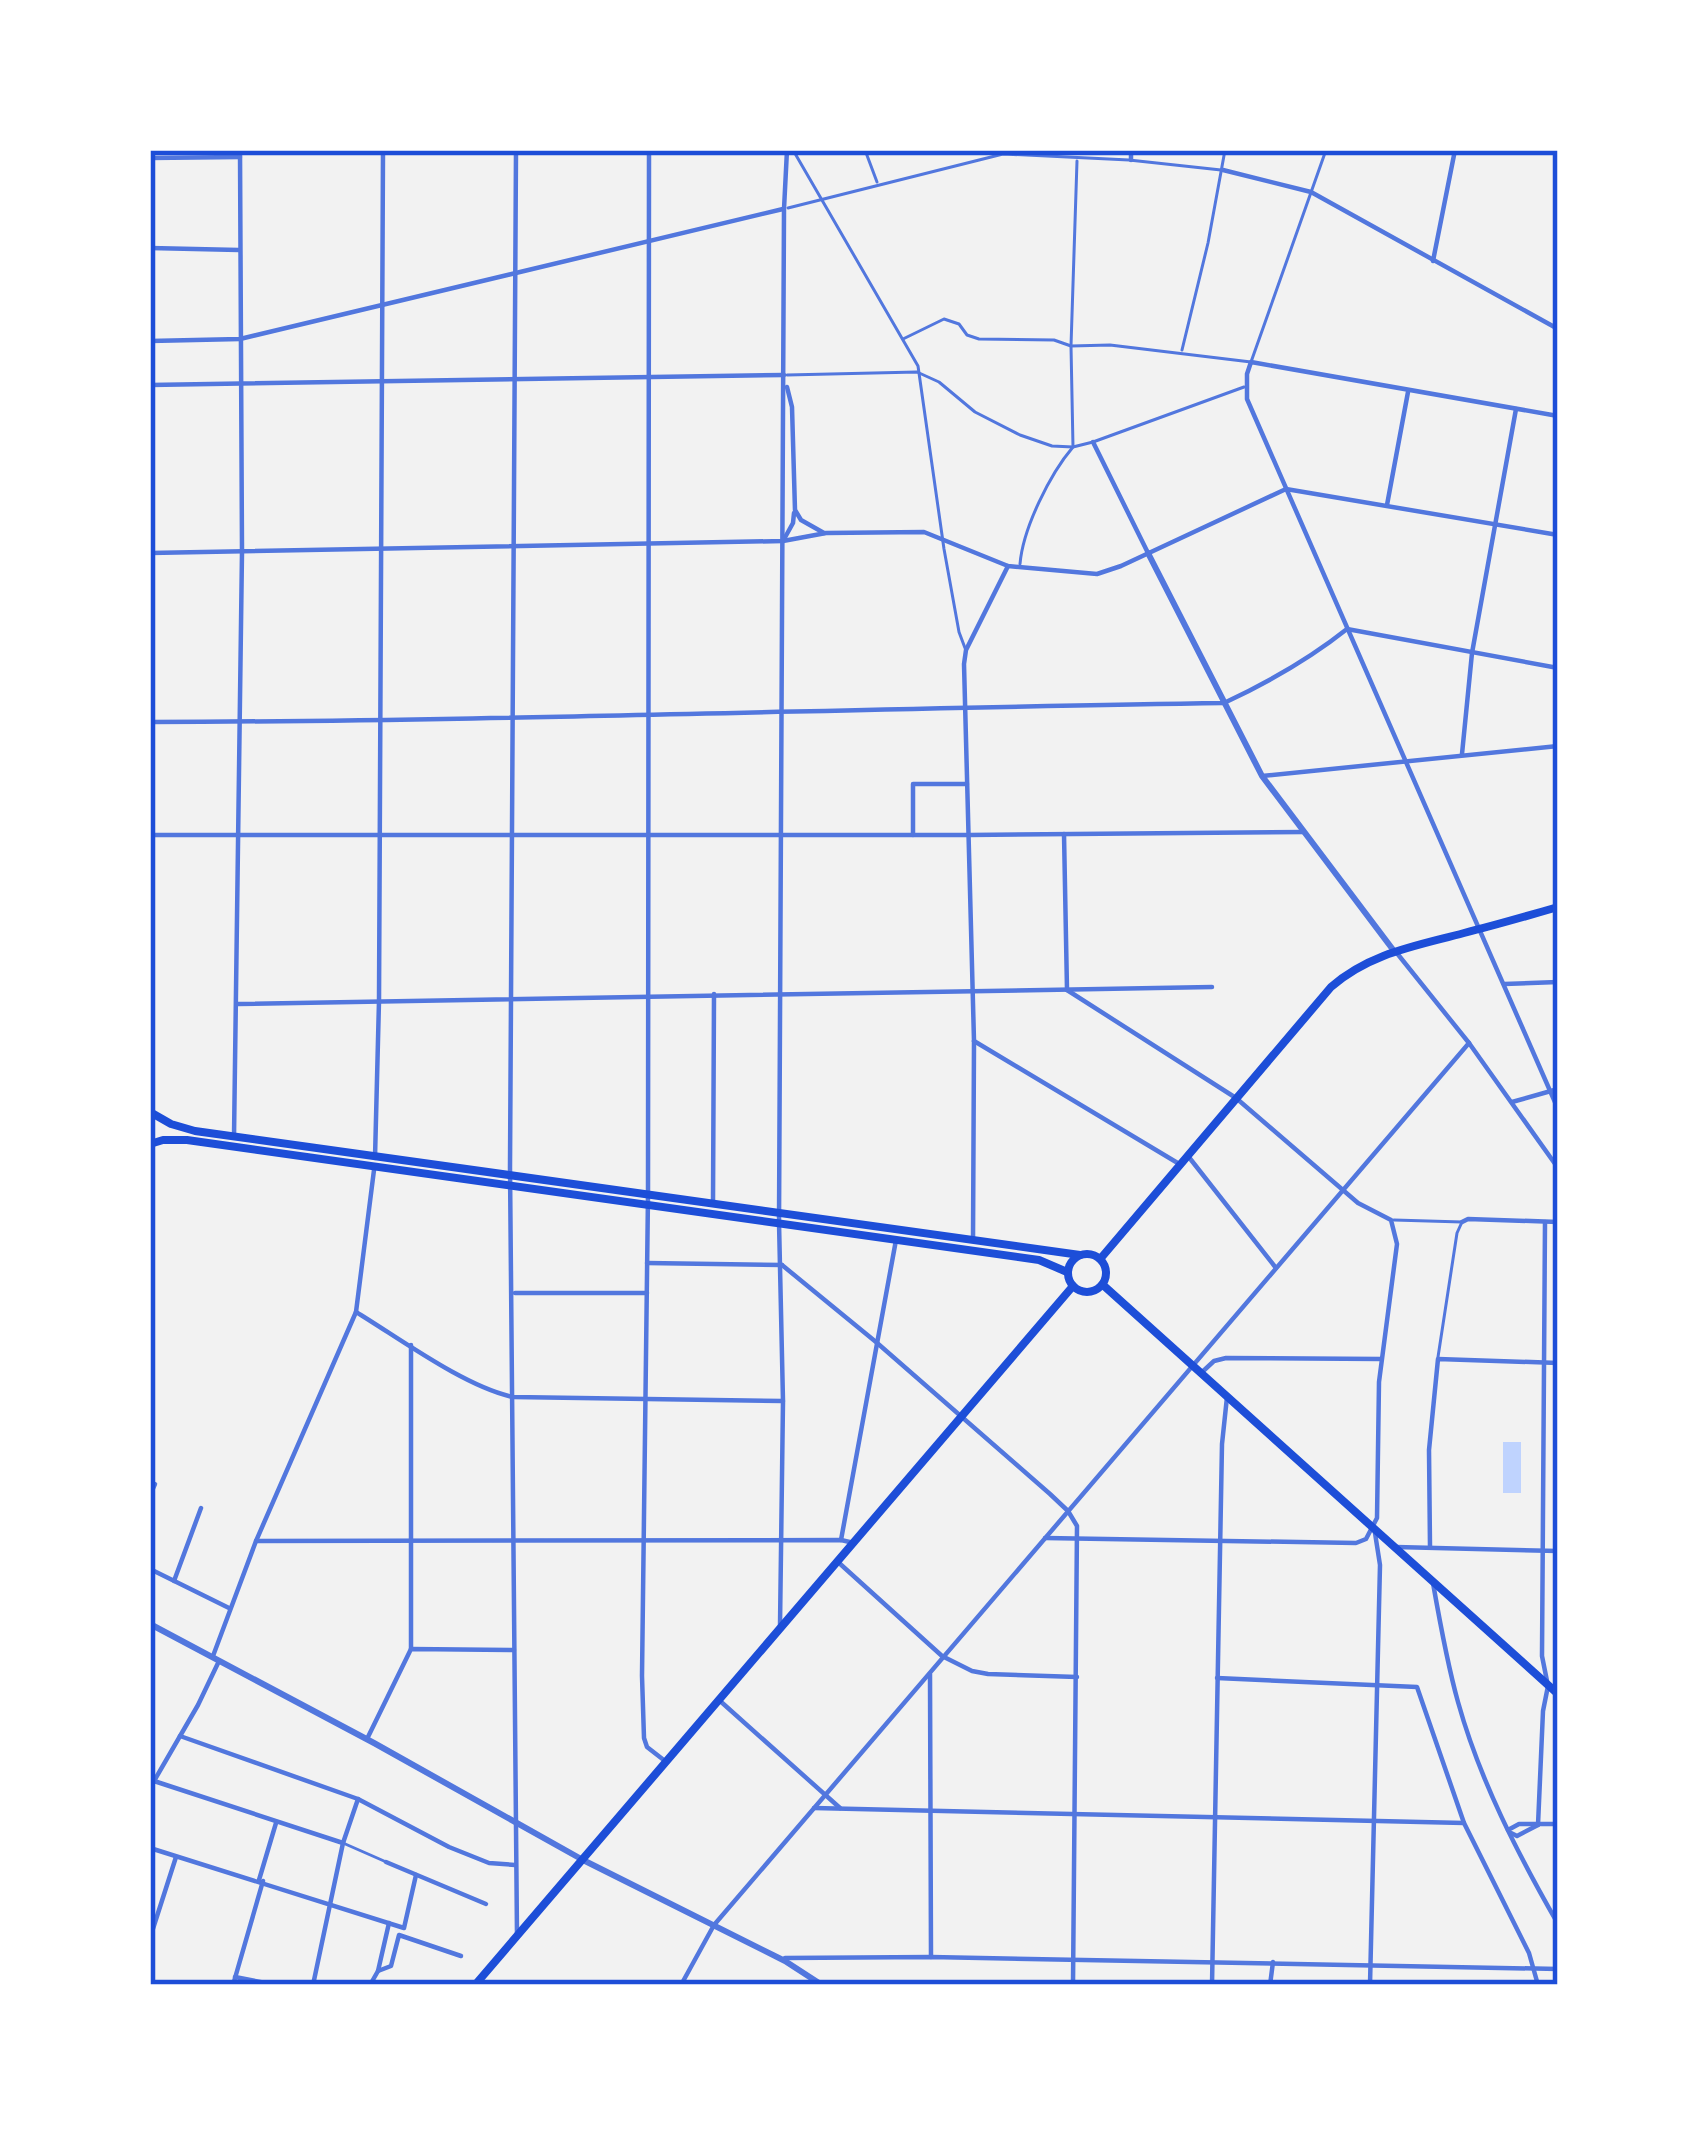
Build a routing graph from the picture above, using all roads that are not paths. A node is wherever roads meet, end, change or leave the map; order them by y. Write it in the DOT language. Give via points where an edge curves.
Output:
graph roads {
  1 [pos="382,150"];
  2 [pos="516,150"];
  3 [pos="649,150"];
  4 [pos="790,150"];
  5 [pos="865,150"];
  6 [pos="1131,150"];
  7 [pos="1225,150"];
  8 [pos="1326,150"];
  9 [pos="1455,150"];
  10 [pos="240,153"];
  11 [pos="1040,153"];
  12 [pos="1077,157"];
  13 [pos="150,158"];
  14 [pos="1131,160"];
  15 [pos="1222,170"];
  16 [pos="878,184"];
  17 [pos="1311,192"];
  18 [pos="823,198"];
  19 [pos="784,209"];
  20 [pos="648,242"];
  21 [pos="150,248"];
  22 [pos="239,250"];
  23 [pos="1433,261"];
  24 [pos="515,274"];
  25 [pos="382,306"];
  26 [pos="1558,329"];
  27 [pos="240,339"];
  28 [pos="903,339"];
  29 [pos="150,341"];
  30 [pos="1071,346"];
  31 [pos="1182,352"];
  32 [pos="1252,362"];
  33 [pos="917,371"];
  34 [pos="784,376"];
  35 [pos="649,377"];
  36 [pos="514,380"];
  37 [pos="381,382"];
  38 [pos="150,385"];
  39 [pos="240,385"];
  40 [pos="1246,386"];
  41 [pos="1408,392"];
  42 [pos="1516,409"];
  43 [pos="1558,416"];
  44 [pos="1093,442"];
  45 [pos="1073,447"];
  46 [pos="1286,489"];
  47 [pos="1387,505"];
  48 [pos="795,510"];
  49 [pos="1496,524"];
  50 [pos="826,533"];
  51 [pos="1558,535"];
  52 [pos="944,539"];
  53 [pos="783,541"];
  54 [pos="649,544"];
  55 [pos="513,548"];
  56 [pos="379,549"];
  57 [pos="242,552"];
  58 [pos="1148,553"];
  59 [pos="150,554"];
  60 [pos="1008,566"];
  61 [pos="1020,566"];
  62 [pos="1347,629"];
  63 [pos="966,650"];
  64 [pos="1472,653"];
  65 [pos="1558,668"];
  66 [pos="1223,703"];
  67 [pos="966,707"];
  68 [pos="782,711"];
  69 [pos="647,716"];
  70 [pos="380,719"];
  71 [pos="514,719"];
  72 [pos="150,722"];
  73 [pos="238,722"];
  74 [pos="1558,746"];
  75 [pos="1462,754"];
  76 [pos="1404,760"];
  77 [pos="1262,776"];
  78 [pos="968,784"];
  79 [pos="1304,832"];
  80 [pos="1064,833"];
  81 [pos="150,835"];
  82 [pos="648,835"];
  83 [pos="782,835"];
  84 [pos="913,835"];
  85 [pos="969,835"];
  86 [pos="238,836"];
  87 [pos="380,836"];
  88 [pos="513,836"];
  89 [pos="1558,908"];
  90 [pos="1477,930"];
  91 [pos="1394,950"];
  92 [pos="1558,982"];
  93 [pos="1503,984"];
  94 [pos="1212,987"];
  95 [pos="1067,990"];
  96 [pos="971,991"];
  97 [pos="782,993"];
  98 [pos="714,994"];
  99 [pos="647,995"];
  100 [pos="511,999"];
  101 [pos="380,1001"];
  102 [pos="236,1004"];
  103 [pos="974,1041"];
  104 [pos="1469,1043"];
  105 [pos="1554,1089"];
  106 [pos="1237,1098"];
  107 [pos="1509,1103"];
  108 [pos="1558,1109"];
  109 [pos="150,1112"];
  110 [pos="234,1136"];
  111 [pos="150,1144"];
  112 [pos="1188,1156"];
  113 [pos="375,1161"];
  114 [pos="1180,1165"];
  115 [pos="1558,1168"];
  116 [pos="510,1180"];
  117 [pos="1343,1189"];
  118 [pos="648,1200"];
  119 [pos="713,1204"];
  120 [pos="780,1218"];
  121 [pos="1391,1220"];
  122 [pos="1462,1222"];
  123 [pos="1545,1222"];
  124 [pos="1558,1222"];
  125 [pos="896,1240"];
  126 [pos="973,1241"];
  127 [pos="1080,1255"];
  128 [pos="1101,1258"];
  129 [pos="647,1263"];
  130 [pos="782,1265"];
  131 [pos="1276,1268"];
  132 [pos="1066,1272"];
  133 [pos="1102,1285"];
  134 [pos="1073,1286"];
  135 [pos="512,1293"];
  136 [pos="647,1293"];
  137 [pos="356,1312"];
  138 [pos="876,1342"];
  139 [pos="411,1345"];
  140 [pos="1382,1359"];
  141 [pos="1438,1359"];
  142 [pos="1544,1363"];
  143 [pos="1558,1363"];
  144 [pos="1192,1366"];
  145 [pos="1201,1374"];
  146 [pos="513,1397"];
  147 [pos="1227,1397"];
  148 [pos="647,1401"];
  149 [pos="783,1401"];
  150 [pos="961,1418"];
  151 [pos="155,1484"];
  152 [pos="150,1496"];
  153 [pos="201,1508"];
  154 [pos="1068,1511"];
  155 [pos="1373,1528"];
  156 [pos="1045,1538"];
  157 [pos="1078,1538"];
  158 [pos="514,1540"];
  159 [pos="841,1540"];
  160 [pos="256,1541"];
  161 [pos="410,1541"];
  162 [pos="781,1541"];
  163 [pos="644,1542"];
  164 [pos="1220,1543"];
  165 [pos="854,1544"];
  166 [pos="1395,1547"];
  167 [pos="1430,1547"];
  168 [pos="1544,1551"];
  169 [pos="1558,1551"];
  170 [pos="838,1562"];
  171 [pos="150,1569"];
  172 [pos="174,1581"];
  173 [pos="1432,1582"];
  174 [pos="229,1608"];
  175 [pos="150,1624"];
  176 [pos="780,1628"];
  177 [pos="514,1650"];
  178 [pos="410,1652"];
  179 [pos="943,1656"];
  180 [pos="215,1660"];
  181 [pos="930,1671"];
  182 [pos="1077,1677"];
  183 [pos="1217,1678"];
  184 [pos="1376,1683"];
  185 [pos="1555,1689"];
  186 [pos="719,1700"];
  187 [pos="180,1736"];
  188 [pos="367,1739"];
  189 [pos="665,1761"];
  190 [pos="152,1785"];
  191 [pos="825,1796"];
  192 [pos="358,1799"];
  193 [pos="814,1808"];
  194 [pos="840,1809"];
  195 [pos="930,1811"];
  196 [pos="1076,1814"];
  197 [pos="1215,1818"];
  198 [pos="514,1820"];
  199 [pos="277,1821"];
  200 [pos="1373,1821"];
  201 [pos="1464,1823"];
  202 [pos="1538,1825"];
  203 [pos="1558,1825"];
  204 [pos="1508,1830"];
  205 [pos="343,1843"];
  206 [pos="150,1848"];
  207 [pos="176,1857"];
  208 [pos="583,1860"];
  209 [pos="386,1862"];
  210 [pos="514,1864"];
  211 [pos="416,1875"];
  212 [pos="261,1881"];
  213 [pos="331,1904"];
  214 [pos="486,1904"];
  215 [pos="1558,1924"];
  216 [pos="389,1925"];
  217 [pos="714,1925"];
  218 [pos="399,1934"];
  219 [pos="517,1936"];
  220 [pos="150,1938"];
  221 [pos="461,1956"];
  222 [pos="931,1957"];
  223 [pos="779,1958"];
  224 [pos="1073,1960"];
  225 [pos="1213,1962"];
  226 [pos="1273,1962"];
  227 [pos="1371,1963"];
  228 [pos="1535,1968"];
  229 [pos="1558,1969"];
  230 [pos="378,1970"];
  231 [pos="234,1981"];
  232 [pos="276,1985"];
  233 [pos="313,1985"];
  234 [pos="370,1985"];
  235 [pos="475,1985"];
  236 [pos="681,1985"];
  237 [pos="822,1985"];
  238 [pos="1073,1985"];
  239 [pos="1212,1985"];
  240 [pos="1270,1985"];
  241 [pos="1370,1985"];
  242 [pos="1538,1985"];
  1 -- 25 [label="street"];
  2 -- 24 [label="street"];
  3 -- 20 [label="street"];
  4 -- 18 [label="street"];
  4 -- 19 [label="street"];
  5 -- 16 [label="street"];
  6 -- 14 [label="street"];
  7 -- 15 [label="street"];
  8 -- 17 [label="street"];
  9 -- 23 [label="street"];
  10 -- 13 [label="street"];
  10 -- 22 [label="street"];
  11 -- 12 [label="street"];
  11 -- 16 [label="street"];
  12 -- 14 [label="street"];
  12 -- 30 [label="street"];
  14 -- 15 [label="street"];
  15 -- 17 [label="street"];
  15 -- 31 [label="street"];
  16 -- 18 [label="street"];
  17 -- 23 [label="street"];
  17 -- 32 [label="street"];
  18 -- 19 [label="street"];
  18 -- 28 [label="street"];
  19 -- 20 [label="street"];
  19 -- 34 [label="street"];
  20 -- 24 [label="street"];
  20 -- 35 [label="street"];
  21 -- 22 [label="street"];
  22 -- 27 [label="street"];
  23 -- 26 [label="street"];
  24 -- 25 [label="street"];
  24 -- 36 [label="street"];
  25 -- 27 [label="street"];
  25 -- 37 [label="street"];
  27 -- 29 [label="street"];
  27 -- 39 [label="street"];
  28 -- 30 [label="street" via="944,319 979,339"];
  28 -- 33 [label="street"];
  30 -- 31 [label="street"];
  30 -- 45 [label="street"];
  31 -- 32 [label="street"];
  32 -- 40 [label="street"];
  32 -- 41 [label="street"];
  33 -- 34 [label="street"];
  33 -- 45 [label="street" via="1020,435"];
  33 -- 52 [label="street"];
  34 -- 35 [label="street"];
  34 -- 48 [label="street"];
  34 -- 53 [label="street"];
  35 -- 36 [label="street"];
  35 -- 54 [label="street"];
  36 -- 37 [label="street"];
  36 -- 55 [label="street"];
  37 -- 39 [label="street"];
  37 -- 56 [label="street"];
  38 -- 39 [label="street"];
  39 -- 57 [label="street"];
  40 -- 44 [label="street"];
  40 -- 46 [label="street"];
  41 -- 42 [label="street"];
  41 -- 47 [label="street"];
  42 -- 43 [label="street"];
  42 -- 49 [label="street"];
  44 -- 45 [label="street"];
  44 -- 58 [label="street"];
  45 -- 61 [label="street" via="1022,543"];
  46 -- 47 [label="street"];
  46 -- 58 [label="street"];
  46 -- 62 [label="street"];
  47 -- 49 [label="street"];
  48 -- 50 [label="street"];
  48 -- 53 [label="street"];
  49 -- 51 [label="street"];
  49 -- 64 [label="street"];
  50 -- 52 [label="street"];
  50 -- 53 [label="street"];
  52 -- 60 [label="street"];
  52 -- 63 [label="street"];
  53 -- 54 [label="street"];
  53 -- 68 [label="street"];
  54 -- 55 [label="street"];
  54 -- 69 [label="street"];
  55 -- 56 [label="street"];
  55 -- 71 [label="street"];
  56 -- 57 [label="street"];
  56 -- 70 [label="street"];
  57 -- 59 [label="street"];
  57 -- 73 [label="street"];
  58 -- 61 [label="street" via="1097,574"];
  58 -- 66 [label="street"];
  60 -- 61 [label="street"];
  60 -- 63 [label="street"];
  62 -- 64 [label="street"];
  62 -- 66 [label="street" via="1306,661"];
  62 -- 76 [label="street"];
  63 -- 67 [label="street"];
  64 -- 65 [label="street"];
  64 -- 75 [label="street"];
  66 -- 67 [label="street"];
  66 -- 77 [label="street"];
  67 -- 68 [label="street"];
  67 -- 78 [label="street"];
  68 -- 69 [label="street"];
  68 -- 83 [label="street"];
  69 -- 71 [label="street"];
  69 -- 82 [label="street"];
  70 -- 71 [label="street"];
  70 -- 73 [label="street"];
  70 -- 87 [label="street"];
  71 -- 88 [label="street"];
  72 -- 73 [label="street"];
  73 -- 86 [label="street"];
  74 -- 75 [label="street"];
  75 -- 76 [label="street"];
  76 -- 77 [label="street"];
  76 -- 90 [label="street"];
  77 -- 79 [label="street"];
  78 -- 84 [label="street" via="913,784"];
  78 -- 85 [label="street"];
  79 -- 80 [label="street"];
  79 -- 91 [label="street"];
  80 -- 85 [label="street"];
  80 -- 95 [label="street"];
  81 -- 86 [label="street"];
  82 -- 83 [label="street"];
  82 -- 88 [label="street"];
  82 -- 99 [label="street"];
  83 -- 84 [label="street"];
  83 -- 97 [label="street"];
  84 -- 85 [label="street"];
  85 -- 96 [label="street"];
  86 -- 87 [label="street"];
  86 -- 102 [label="street"];
  87 -- 88 [label="street"];
  87 -- 101 [label="street"];
  88 -- 100 [label="street"];
  89 -- 90 [label="main road"];
  90 -- 91 [label="main road"];
  90 -- 93 [label="street"];
  91 -- 104 [label="street"];
  91 -- 106 [label="main road" via="1331,987"];
  92 -- 93 [label="street"];
  93 -- 105 [label="street"];
  94 -- 95 [label="street"];
  95 -- 96 [label="street"];
  95 -- 106 [label="street"];
  96 -- 97 [label="street"];
  96 -- 103 [label="street"];
  97 -- 98 [label="street"];
  97 -- 120 [label="street"];
  98 -- 99 [label="street"];
  98 -- 119 [label="street"];
  99 -- 100 [label="street"];
  99 -- 118 [label="street"];
  100 -- 101 [label="street"];
  100 -- 116 [label="street"];
  101 -- 102 [label="street"];
  101 -- 113 [label="street"];
  102 -- 110 [label="street"];
  103 -- 114 [label="street"];
  103 -- 126 [label="street"];
  104 -- 107 [label="street"];
  104 -- 117 [label="street"];
  105 -- 107 [label="street"];
  105 -- 108 [label="street"];
  106 -- 112 [label="main road"];
  106 -- 117 [label="street"];
  107 -- 115 [label="street"];
  109 -- 110 [label="main road"];
  110 -- 113 [label="main road"];
  111 -- 113 [label="main road" via="187,1139"];
  112 -- 114 [label="main road"];
  112 -- 131 [label="street"];
  113 -- 116 [label="main road"];
  113 -- 137 [label="street"];
  114 -- 128 [label="main road"];
  116 -- 118 [label="main road"];
  116 -- 135 [label="street"];
  117 -- 121 [label="street"];
  117 -- 131 [label="street"];
  118 -- 119 [label="main road"];
  118 -- 120 [label="main road"];
  118 -- 129 [label="street"];
  119 -- 120 [label="main road"];
  120 -- 125 [label="main road"];
  120 -- 126 [label="main road"];
  120 -- 130 [label="street"];
  121 -- 122 [label="street"];
  121 -- 140 [label="street" via="1397,1244"];
  122 -- 123 [label="street"];
  122 -- 141 [label="street"];
  123 -- 124 [label="street"];
  123 -- 142 [label="street"];
  125 -- 132 [label="main road" via="1039,1260"];
  125 -- 138 [label="street"];
  126 -- 127 [label="main road"];
  127 -- 128 [label="main road"];
  127 -- 132 [label="main road"];
  128 -- 133 [label="main road"];
  129 -- 130 [label="street"];
  129 -- 136 [label="street"];
  130 -- 138 [label="street"];
  130 -- 149 [label="street"];
  131 -- 144 [label="street"];
  132 -- 134 [label="main road"];
  133 -- 134 [label="main road" via="1087,1292"];
  133 -- 144 [label="main road"];
  134 -- 150 [label="main road"];
  135 -- 136 [label="street"];
  135 -- 146 [label="street"];
  136 -- 148 [label="street"];
  137 -- 139 [label="street"];
  137 -- 160 [label="street"];
  138 -- 150 [label="street"];
  138 -- 159 [label="street"];
  139 -- 146 [label="street"];
  139 -- 161 [label="street"];
  140 -- 145 [label="street" via="1226,1358"];
  140 -- 155 [label="street"];
  141 -- 142 [label="street"];
  141 -- 167 [label="street"];
  142 -- 143 [label="street"];
  142 -- 168 [label="street"];
  144 -- 145 [label="main road"];
  144 -- 154 [label="street"];
  145 -- 147 [label="main road"];
  146 -- 148 [label="street"];
  146 -- 158 [label="street"];
  147 -- 155 [label="main road"];
  147 -- 164 [label="street"];
  148 -- 149 [label="street"];
  148 -- 163 [label="street"];
  149 -- 162 [label="street"];
  150 -- 154 [label="street"];
  150 -- 165 [label="main road"];
  151 -- 152 [label="street"];
  153 -- 172 [label="street"];
  154 -- 156 [label="street"];
  154 -- 157 [label="street"];
  155 -- 164 [label="street" via="1355,1543"];
  155 -- 166 [label="main road"];
  155 -- 184 [label="street" via="1380,1551"];
  156 -- 157 [label="street"];
  156 -- 179 [label="street"];
  157 -- 164 [label="street"];
  157 -- 182 [label="street"];
  158 -- 161 [label="street"];
  158 -- 163 [label="street"];
  158 -- 177 [label="street"];
  159 -- 162 [label="street"];
  159 -- 165 [label="street"];
  160 -- 161 [label="street"];
  160 -- 174 [label="street"];
  161 -- 178 [label="street"];
  162 -- 163 [label="street"];
  162 -- 176 [label="street"];
  163 -- 189 [label="street" via="644,1738"];
  164 -- 183 [label="street"];
  165 -- 170 [label="main road"];
  166 -- 167 [label="street"];
  166 -- 173 [label="main road"];
  167 -- 168 [label="street"];
  168 -- 169 [label="street"];
  168 -- 185 [label="street" via="1542,1656"];
  170 -- 176 [label="main road"];
  170 -- 179 [label="street"];
  171 -- 172 [label="street"];
  172 -- 174 [label="street"];
  173 -- 185 [label="main road"];
  173 -- 204 [label="street" via="1458,1703"];
  174 -- 180 [label="street"];
  175 -- 180 [label="street"];
  176 -- 186 [label="main road"];
  177 -- 178 [label="street"];
  177 -- 198 [label="street"];
  178 -- 188 [label="street"];
  179 -- 181 [label="street"];
  179 -- 182 [label="street" via="988,1674"];
  180 -- 187 [label="street"];
  180 -- 188 [label="street"];
  181 -- 191 [label="street"];
  181 -- 195 [label="street"];
  182 -- 196 [label="street"];
  183 -- 184 [label="street"];
  183 -- 197 [label="street"];
  184 -- 200 [label="street"];
  184 -- 201 [label="street" via="1420,1690"];
  185 -- 202 [label="street" via="1542,1726"];
  186 -- 189 [label="main road"];
  186 -- 191 [label="street"];
  187 -- 190 [label="street"];
  187 -- 192 [label="street"];
  188 -- 198 [label="street"];
  189 -- 208 [label="main road"];
  190 -- 199 [label="street"];
  191 -- 193 [label="street"];
  191 -- 194 [label="street"];
  192 -- 205 [label="street"];
  192 -- 210 [label="street" via="449,1847"];
  193 -- 194 [label="street"];
  193 -- 217 [label="street"];
  194 -- 195 [label="street"];
  195 -- 196 [label="street"];
  195 -- 222 [label="street"];
  196 -- 197 [label="street"];
  196 -- 224 [label="street"];
  197 -- 200 [label="street"];
  197 -- 225 [label="street"];
  198 -- 208 [label="street"];
  198 -- 210 [label="street"];
  199 -- 205 [label="street"];
  199 -- 212 [label="street"];
  200 -- 201 [label="street"];
  200 -- 227 [label="street"];
  201 -- 228 [label="street"];
  202 -- 203 [label="street"];
  202 -- 204 [label="street"];
  204 -- 215 [label="street"];
  205 -- 209 [label="street"];
  205 -- 213 [label="street"];
  206 -- 207 [label="street"];
  207 -- 212 [label="street"];
  207 -- 220 [label="street"];
  208 -- 217 [label="street"];
  208 -- 219 [label="main road"];
  209 -- 211 [label="street"];
  210 -- 219 [label="street"];
  211 -- 214 [label="street"];
  211 -- 216 [label="street" via="404,1928"];
  212 -- 213 [label="street"];
  212 -- 231 [label="street"];
  213 -- 216 [label="street"];
  213 -- 233 [label="street"];
  216 -- 218 [label="street"];
  216 -- 230 [label="street"];
  217 -- 223 [label="street"];
  217 -- 236 [label="street"];
  218 -- 221 [label="street"];
  218 -- 230 [label="street" via="391,1966"];
  219 -- 235 [label="main road"];
  222 -- 223 [label="street"];
  222 -- 224 [label="street"];
  223 -- 237 [label="street"];
  224 -- 225 [label="street"];
  224 -- 238 [label="street"];
  225 -- 226 [label="street"];
  225 -- 239 [label="street"];
  226 -- 227 [label="street"];
  226 -- 240 [label="street"];
  227 -- 228 [label="street"];
  227 -- 241 [label="street"];
  228 -- 229 [label="street"];
  228 -- 242 [label="street"];
  230 -- 234 [label="street"];
  231 -- 232 [label="street"];
}
